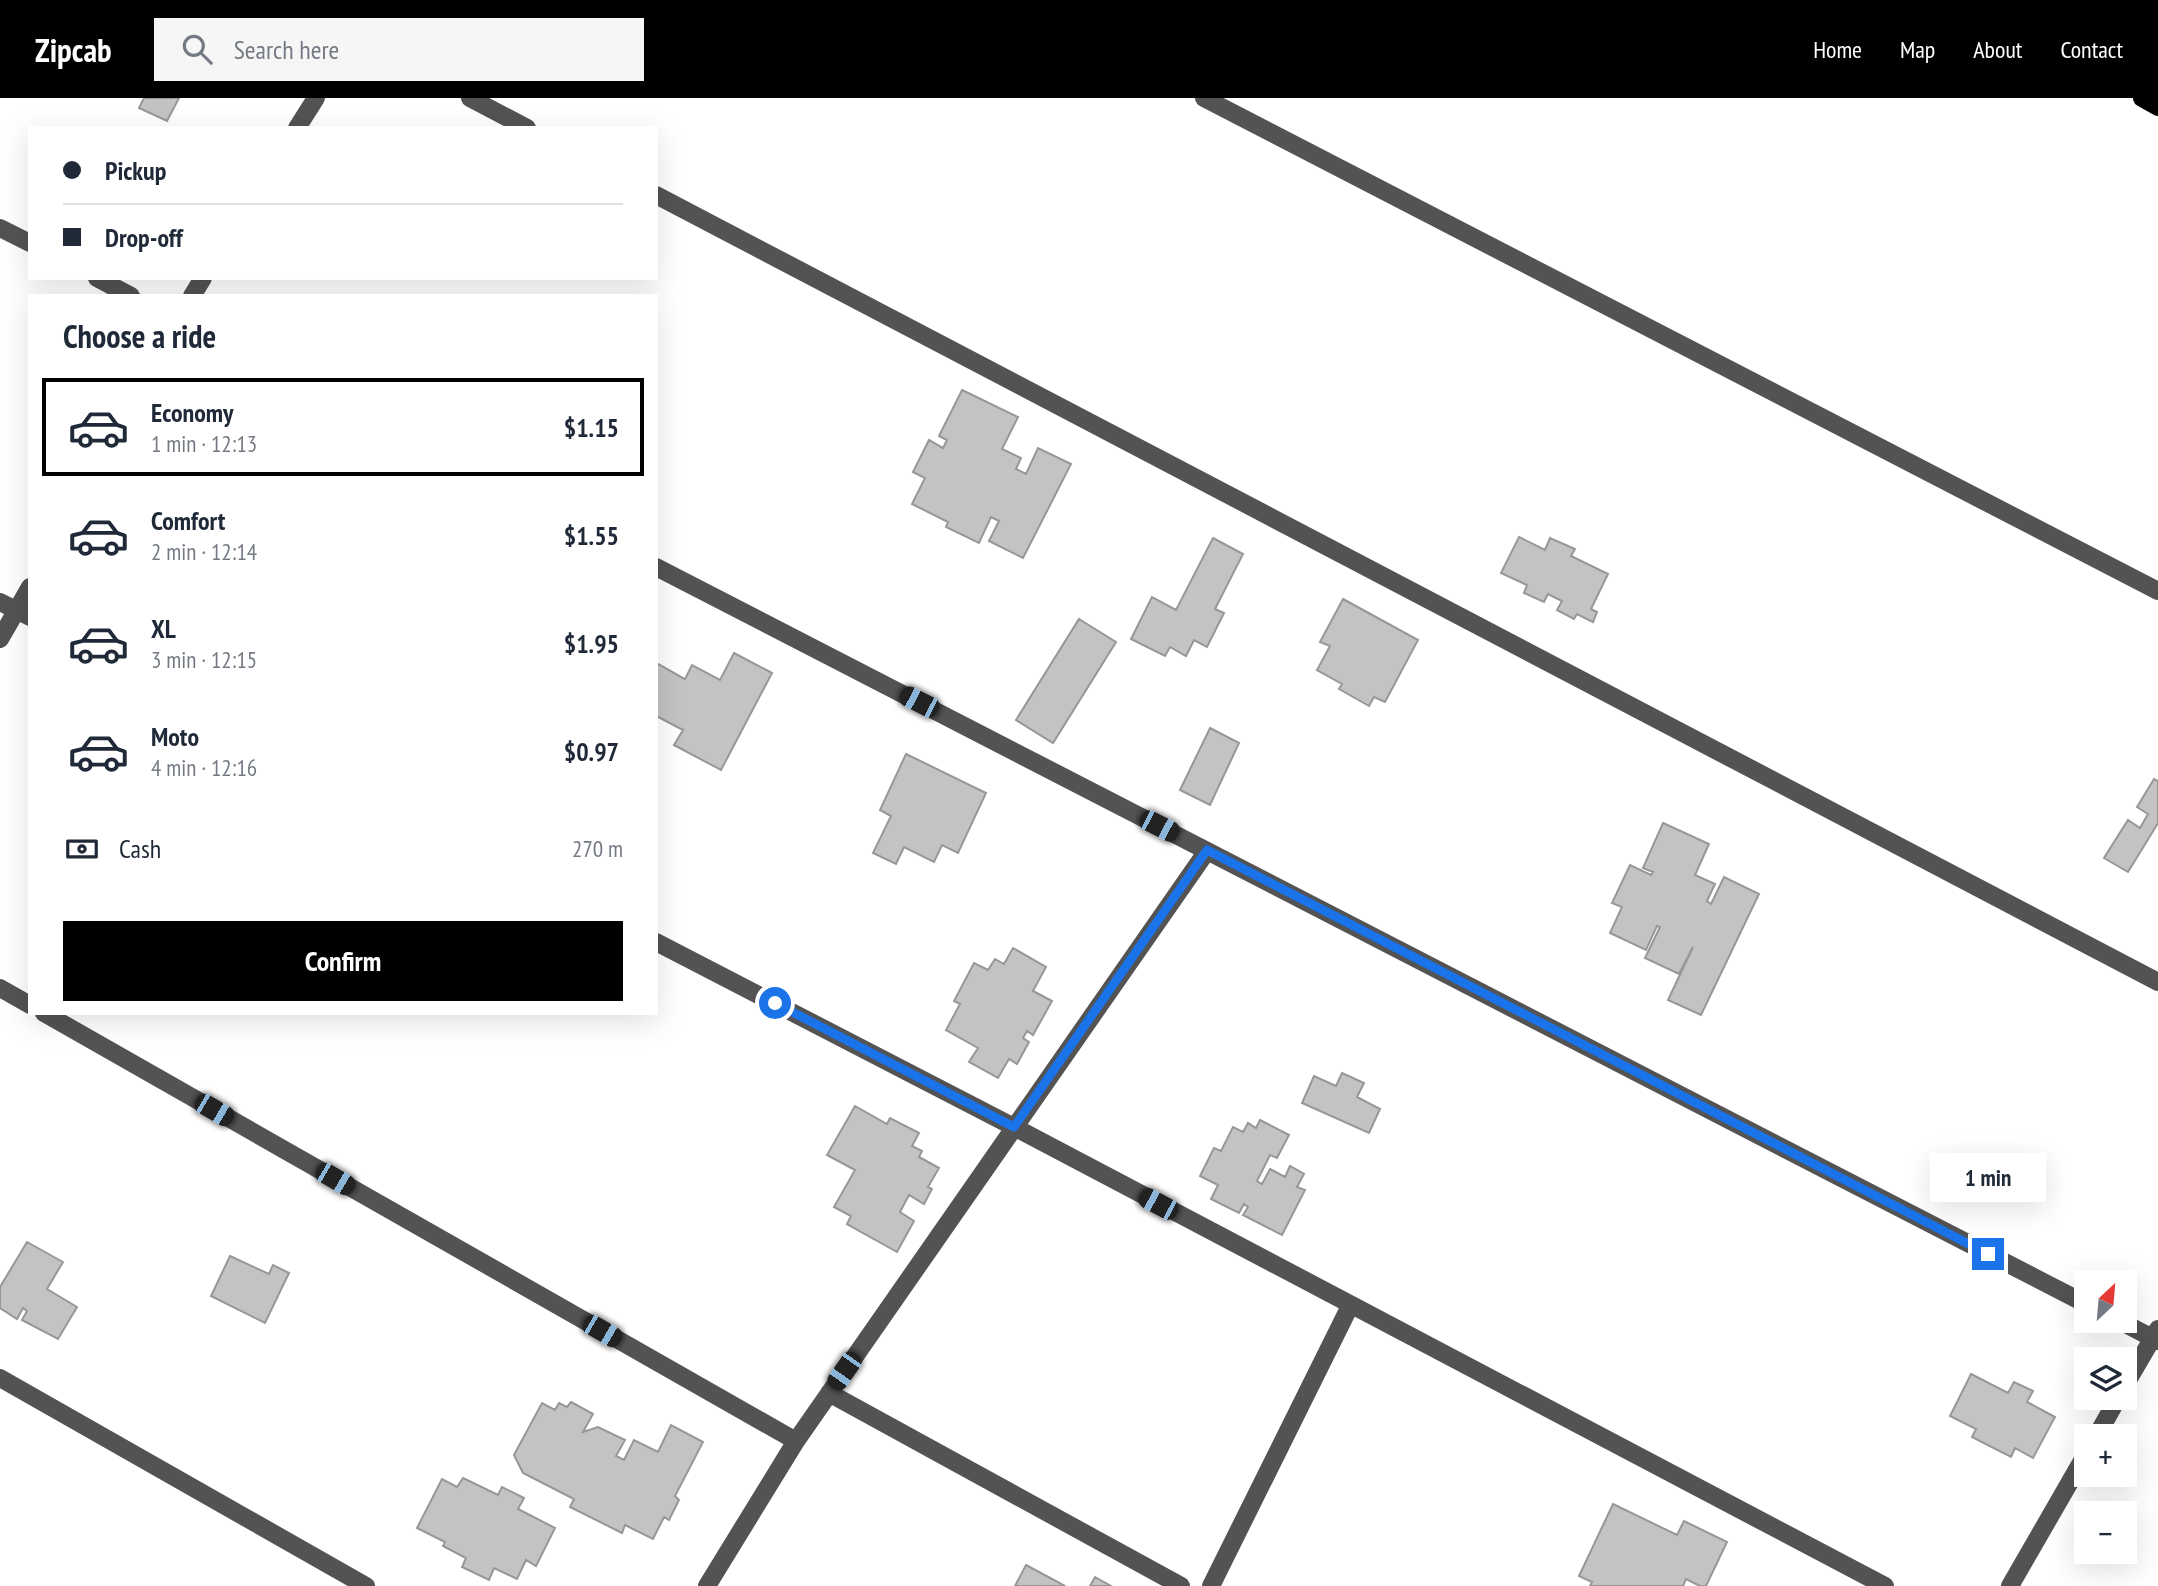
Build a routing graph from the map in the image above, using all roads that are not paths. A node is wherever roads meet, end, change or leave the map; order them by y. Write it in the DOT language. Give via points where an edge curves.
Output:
graph roads {
  1 [pos="316,98"];
  2 [pos="470,98"];
  3 [pos="1204,98"];
  4 [pos="2142,98"];
  5 [pos="2158,107"];
  6 [pos="298,126"];
  7 [pos="523,126"];
  8 [pos="658,196"];
  9 [pos="0,228"];
  10 [pos="28,242"];
  11 [pos="101,280"];
  12 [pos="127,294"];
  13 [pos="658,568"];
  14 [pos="2158,591"];
  15 [pos="28,595"];
  16 [pos="0,602"];
  17 [pos="23,614"];
  18 [pos="0,639"];
  19 [pos="1207,850"];
  20 [pos="658,943"];
  21 [pos="2158,982"];
  22 [pos="0,988"];
  23 [pos="28,1004"];
  24 [pos="48,1015"];
  25 [pos="1014,1127"];
  26 [pos="2074,1298"];
  27 [pos="1350,1306"];
  28 [pos="2137,1328"];
  29 [pos="2156,1336"];
  30 [pos="2137,1366"];
  31 [pos="0,1378"];
  32 [pos="829,1393"];
  33 [pos="796,1441"];
  34 [pos="2074,1475"];
  35 [pos="366,1586"];
  36 [pos="707,1586"];
  37 [pos="1181,1586"];
  38 [pos="1211,1586"];
  39 [pos="1885,1586"];
  40 [pos="2010,1586"];
  1 -- 6 [label="street"];
  2 -- 7 [label="street"];
  3 -- 14 [label="street"];
  4 -- 5 [label="main road"];
  8 -- 21 [label="street"];
  9 -- 10 [label="street"];
  11 -- 12 [label="street"];
  13 -- 19 [label="street"];
  15 -- 17 [label="street"];
  16 -- 17 [label="street"];
  17 -- 18 [label="street"];
  19 -- 25 [label="street"];
  19 -- 26 [label="street"];
  20 -- 25 [label="street"];
  22 -- 23 [label="street"];
  24 -- 33 [label="street"];
  25 -- 27 [label="street"];
  25 -- 32 [label="street"];
  27 -- 38 [label="street"];
  27 -- 39 [label="street"];
  28 -- 29 [label="street"];
  29 -- 30 [label="street"];
  31 -- 35 [label="street"];
  32 -- 33 [label="street"];
  32 -- 37 [label="street"];
  33 -- 36 [label="street"];
  34 -- 40 [label="street"];
}
